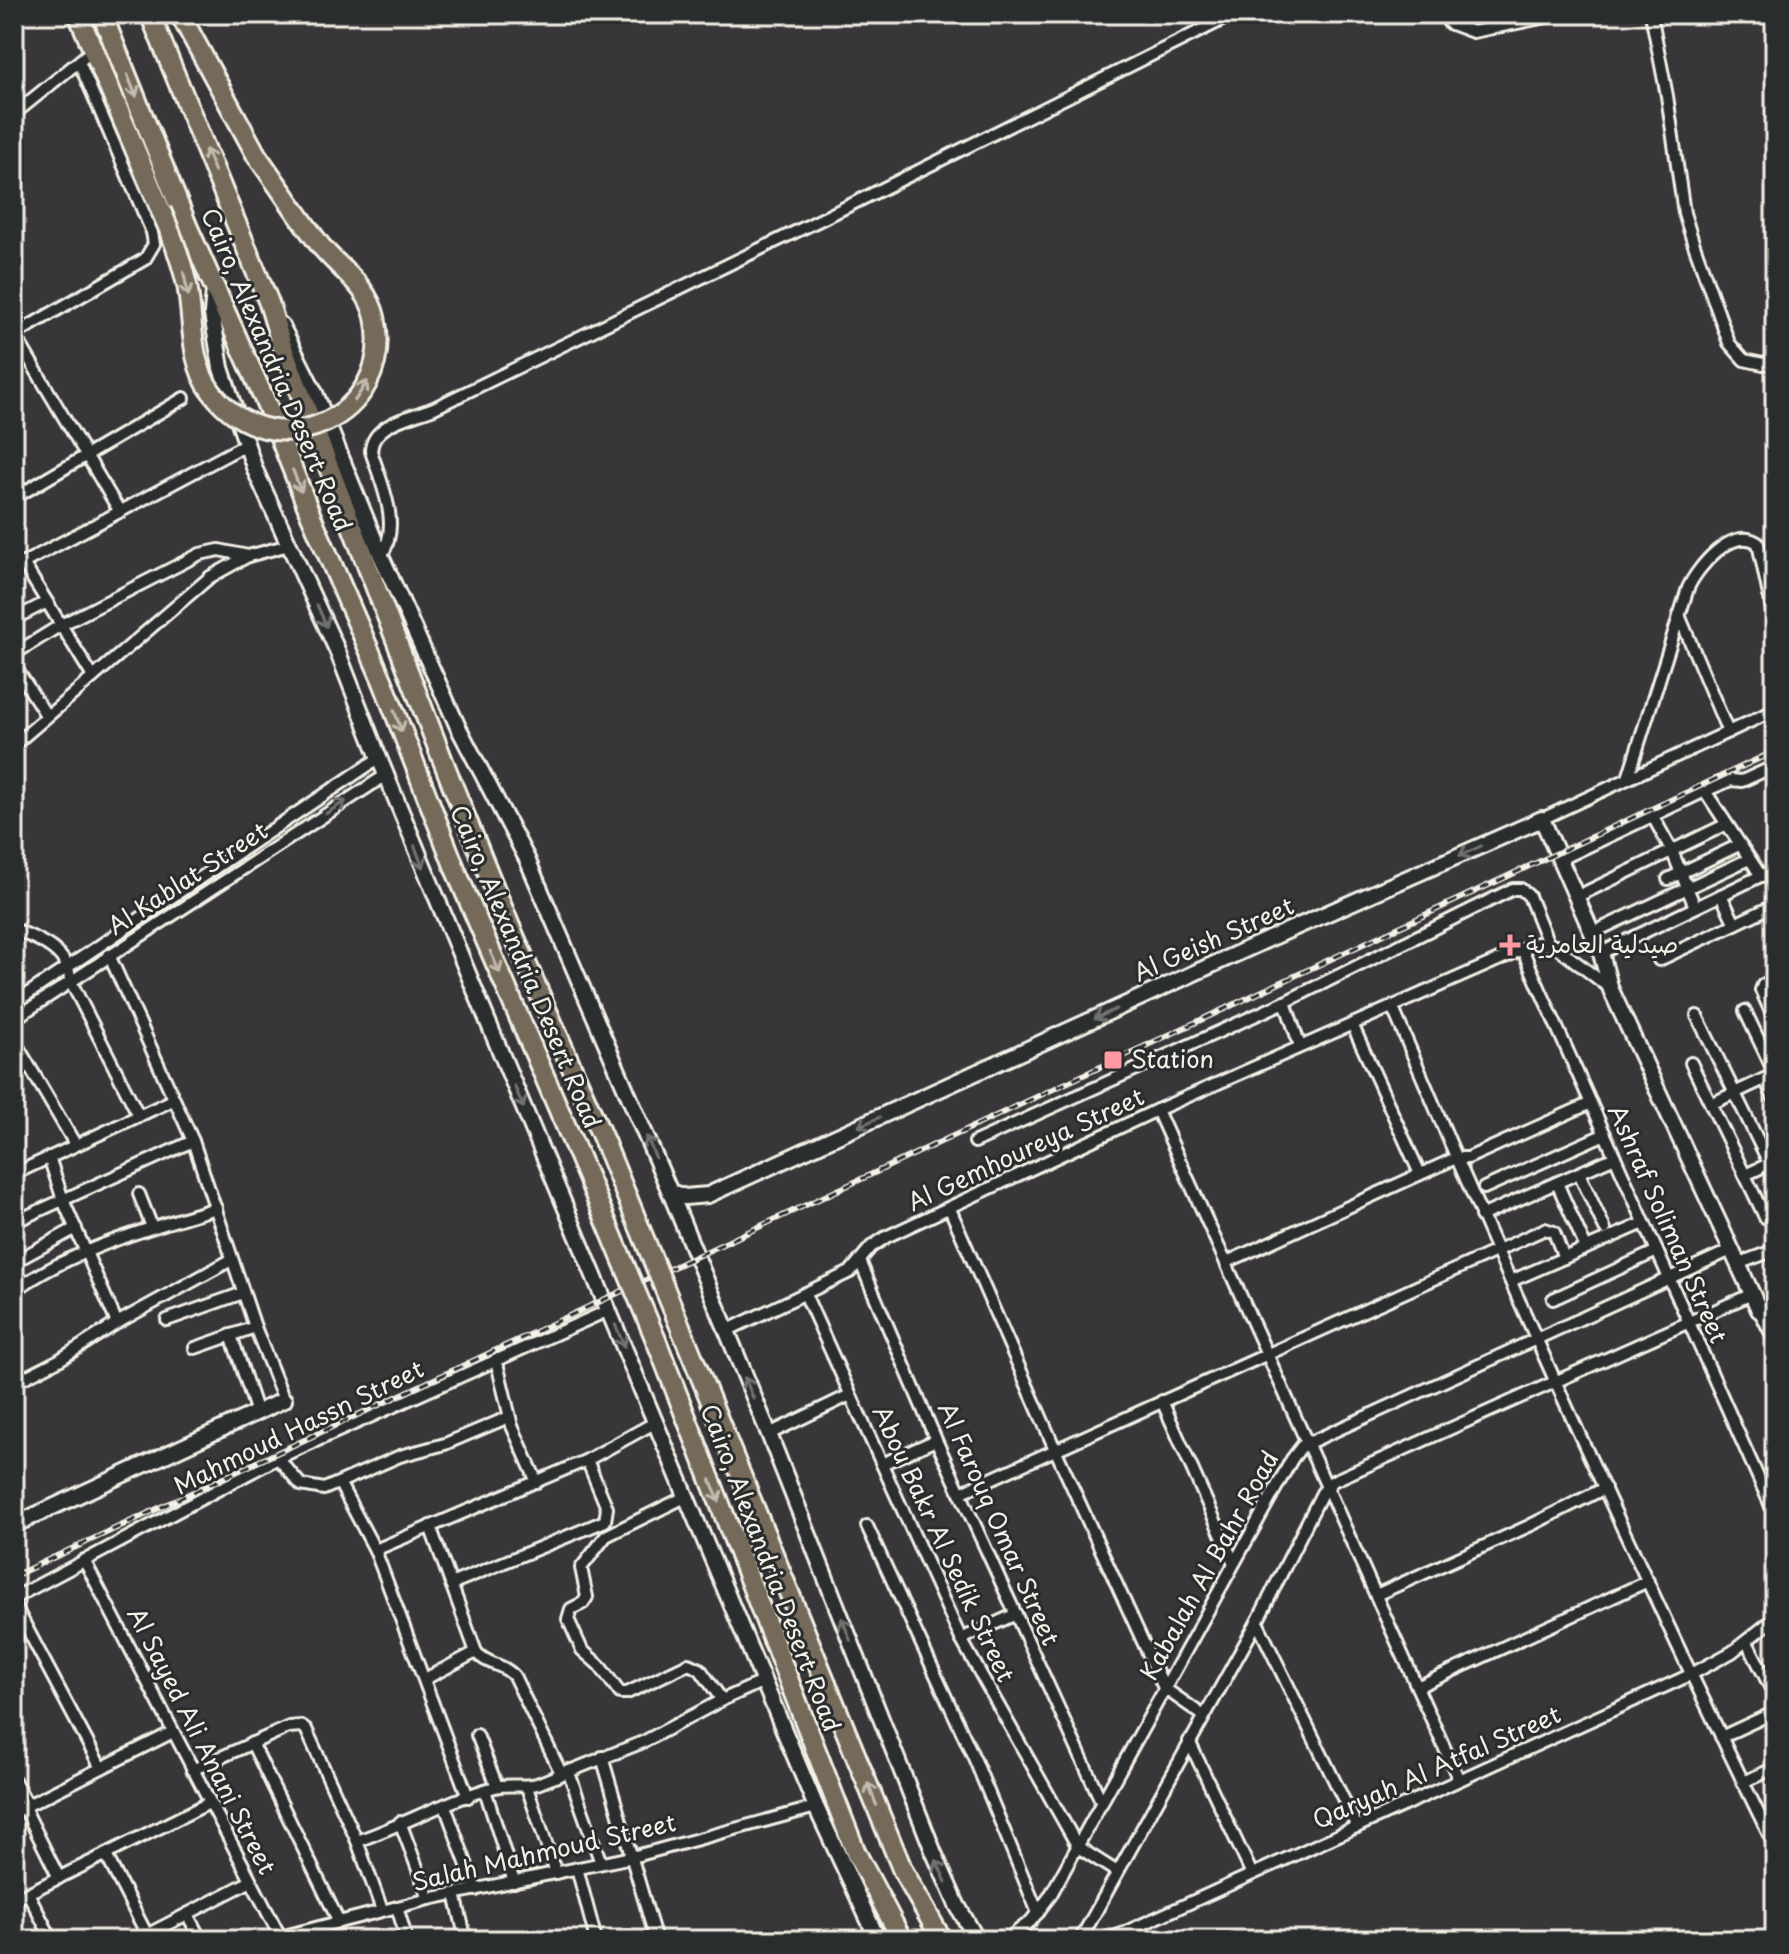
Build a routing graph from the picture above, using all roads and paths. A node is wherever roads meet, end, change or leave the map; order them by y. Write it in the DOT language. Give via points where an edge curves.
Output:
graph roads {
  1 [pos="78,14"];
  2 [pos="102,14"];
  3 [pos="150,14"];
  4 [pos="180,14"];
  5 [pos="1234,14"];
  6 [pos="1445,14"];
  7 [pos="1561,14"];
  8 [pos="1651,14"];
  9 [pos="86,56"];
  10 [pos="14,114"];
  11 [pos="214,283"];
  12 [pos="269,303"];
  13 [pos="14,335"];
  14 [pos="1775,362"];
  15 [pos="184,398"];
  16 [pos="245,445"];
  17 [pos="85,455"];
  18 [pos="14,498"];
  19 [pos="120,512"];
  20 [pos="289,545"];
  21 [pos="248,556"];
  22 [pos="381,556"];
  23 [pos="19,566"];
  24 [pos="47,602"];
  25 [pos="1679,615"];
  26 [pos="14,619"];
  27 [pos="1775,624"];
  28 [pos="61,625"];
  29 [pos="14,654"];
  30 [pos="14,665"];
  31 [pos="93,677"];
  32 [pos="1775,710"];
  33 [pos="46,715"];
  34 [pos="1728,732"];
  35 [pos="14,745"];
  36 [pos="379,758"];
  37 [pos="1775,766"];
  38 [pos="386,775"];
  39 [pos="1628,778"];
  40 [pos="1705,791"];
  41 [pos="295,814"];
  42 [pos="1652,815"];
  43 [pos="1542,819"];
  44 [pos="1725,825"];
  45 [pos="303,828"];
  46 [pos="1739,845"];
  47 [pos="1672,851"];
  48 [pos="1749,859"];
  49 [pos="1559,860"];
  50 [pos="1775,869"];
  51 [pos="1681,873"];
  52 [pos="1761,876"];
  53 [pos="1668,879"];
  54 [pos="1687,888"];
  55 [pos="1721,895"];
  56 [pos="1576,897"];
  57 [pos="1775,905"];
  58 [pos="1695,907"];
  59 [pos="1735,924"];
  60 [pos="14,929"];
  61 [pos="1592,933"];
  62 [pos="1548,943"];
  63 [pos="1522,949"];
  64 [pos="1601,953"];
  65 [pos="109,955"];
  66 [pos="1659,960"];
  67 [pos="68,967"];
  68 [pos="1775,979"];
  69 [pos="70,980"];
  70 [pos="1611,990"];
  71 [pos="1285,1002"];
  72 [pos="14,1003"];
  73 [pos="1392,1006"];
  74 [pos="1772,1007"];
  75 [pos="1745,1011"];
  76 [pos="1697,1016"];
  77 [pos="14,1019"];
  78 [pos="1775,1021"];
  79 [pos="1352,1024"];
  80 [pos="14,1040"];
  81 [pos="1300,1046"];
  82 [pos="1691,1063"];
  83 [pos="1771,1076"];
  84 [pos="1735,1093"];
  85 [pos="173,1100"];
  86 [pos="1775,1101"];
  87 [pos="1591,1103"];
  88 [pos="1711,1104"];
  89 [pos="1157,1110"];
  90 [pos="139,1116"];
  91 [pos="1605,1134"];
  92 [pos="193,1141"];
  93 [pos="975,1142"];
  94 [pos="75,1144"];
  95 [pos="49,1157"];
  96 [pos="1615,1157"];
  97 [pos="1456,1158"];
  98 [pos="1772,1163"];
  99 [pos="1579,1173"];
  100 [pos="14,1174"];
  101 [pos="1420,1174"];
  102 [pos="1745,1175"];
  103 [pos="1775,1175"];
  104 [pos="1557,1183"];
  105 [pos="1484,1188"];
  106 [pos="670,1192"];
  107 [pos="139,1194"];
  108 [pos="63,1200"];
  109 [pos="216,1208"];
  110 [pos="950,1209"];
  111 [pos="1481,1216"];
  112 [pos="1775,1217"];
  113 [pos="14,1222"];
  114 [pos="1644,1223"];
  115 [pos="152,1227"];
  116 [pos="76,1228"];
  117 [pos="1605,1229"];
  118 [pos="1586,1248"];
  119 [pos="1496,1249"];
  120 [pos="1775,1250"];
  121 [pos="1657,1251"];
  122 [pos="86,1252"];
  123 [pos="1734,1257"];
  124 [pos="1564,1258"];
  125 [pos="231,1260"];
  126 [pos="860,1261"];
  127 [pos="14,1262"];
  128 [pos="1227,1262"];
  129 [pos="1669,1278"];
  130 [pos="1511,1281"];
  131 [pos="14,1291"];
  132 [pos="243,1293"];
  133 [pos="805,1294"];
  134 [pos="1752,1294"];
  135 [pos="1553,1299"];
  136 [pos="1775,1302"];
  137 [pos="609,1310"];
  138 [pos="1759,1310"];
  139 [pos="167,1320"];
  140 [pos="1689,1322"];
  141 [pos="117,1323"];
  142 [pos="255,1327"];
  143 [pos="726,1331"];
  144 [pos="231,1335"];
  145 [pos="1536,1337"];
  146 [pos="1775,1341"];
  147 [pos="195,1348"];
  148 [pos="1268,1353"];
  149 [pos="496,1359"];
  150 [pos="1556,1382"];
  151 [pos="14,1383"];
  152 [pos="850,1395"];
  153 [pos="284,1400"];
  154 [pos="1162,1401"];
  155 [pos="257,1413"];
  156 [pos="509,1417"];
  157 [pos="656,1422"];
  158 [pos="769,1434"];
  159 [pos="936,1440"];
  160 [pos="1308,1442"];
  161 [pos="1055,1449"];
  162 [pos="278,1458"];
  163 [pos="587,1460"];
  164 [pos="882,1464"];
  165 [pos="537,1482"];
  166 [pos="340,1484"];
  167 [pos="1328,1486"];
  168 [pos="1605,1488"];
  169 [pos="960,1493"];
  170 [pos="687,1496"];
  171 [pos="1775,1515"];
  172 [pos="14,1525"];
  173 [pos="430,1526"];
  174 [pos="867,1526"];
  175 [pos="375,1550"];
  176 [pos="84,1560"];
  177 [pos="1233,1561"];
  178 [pos="1648,1581"];
  179 [pos="451,1584"];
  180 [pos="1376,1595"];
  181 [pos="14,1598"];
  182 [pos="14,1604"];
  183 [pos="1016,1614"];
  184 [pos="1775,1618"];
  185 [pos="1257,1622"];
  186 [pos="961,1639"];
  187 [pos="1747,1642"];
  188 [pos="476,1652"];
  189 [pos="1690,1675"];
  190 [pos="425,1679"];
  191 [pos="764,1681"];
  192 [pos="1417,1687"];
  193 [pos="1164,1688"];
  194 [pos="1774,1691"];
  195 [pos="722,1700"];
  196 [pos="1775,1712"];
  197 [pos="1204,1716"];
  198 [pos="173,1732"];
  199 [pos="477,1735"];
  200 [pos="1721,1737"];
  201 [pos="1189,1741"];
  202 [pos="252,1743"];
  203 [pos="602,1757"];
  204 [pos="101,1768"];
  205 [pos="1775,1768"];
  206 [pos="192,1770"];
  207 [pos="564,1772"];
  208 [pos="14,1780"];
  209 [pos="1459,1780"];
  210 [pos="1743,1782"];
  211 [pos="497,1786"];
  212 [pos="527,1787"];
  213 [pos="485,1790"];
  214 [pos="468,1797"];
  215 [pos="209,1803"];
  216 [pos="1102,1803"];
  217 [pos="445,1806"];
  218 [pos="816,1807"];
  219 [pos="22,1808"];
  220 [pos="400,1822"];
  221 [pos="1357,1827"];
  222 [pos="357,1841"];
  223 [pos="1078,1847"];
  224 [pos="1775,1847"];
  225 [pos="106,1855"];
  226 [pos="632,1857"];
  227 [pos="601,1863"];
  228 [pos="577,1868"];
  229 [pos="1117,1872"];
  230 [pos="556,1873"];
  231 [pos="1252,1874"];
  232 [pos="59,1878"];
  233 [pos="251,1881"];
  234 [pos="514,1882"];
  235 [pos="476,1890"];
  236 [pos="28,1893"];
  237 [pos="455,1894"];
  238 [pos="429,1899"];
  239 [pos="14,1900"];
  240 [pos="397,1907"];
  241 [pos="382,1910"];
  242 [pos="1038,1913"];
  243 [pos="187,1914"];
  244 [pos="339,1922"];
  245 [pos="142,1937"];
  246 [pos="281,1939"];
  247 [pos="52,1940"];
  248 [pos="201,1940"];
  249 [pos="407,1940"];
  250 [pos="466,1940"];
  251 [pos="596,1940"];
  252 [pos="656,1940"];
  253 [pos="878,1940"];
  254 [pos="902,1940"];
  255 [pos="942,1940"];
  256 [pos="977,1940"];
  257 [pos="1006,1940"];
  258 [pos="1080,1940"];
  259 [pos="1108,1940"];
  1 -- 9 [label="highway"];
  2 -- 11 [label="highway, Cairo, Alexandria Desert Road, one-way"];
  12 -- 3 [label="highway, Cairo, Alexandria Desert Road, one-way"];
  9 -- 4 [label="highway, one-way, bridge" via="161,211 183,270 206,383 243,420 274,430 307,429 337,417 354,403 371,375 377,343 373,311 360,285 321,246 257,156"];
  5 -- 22 [label="street" via="379,431 371,451 391,526"];
  6 -- 7 [label="street" via="1449,23 1473,32"];
  8 -- 14 [label="street" via="1693,242 1729,343 1744,360"];
  9 -- 10 [label="street"];
  9 -- 13 [label="street" via="154,244 145,259"];
  11 -- 16 [label="street" via="212,314 219,355"];
  11 -- 254 [label="highway, Cairo, Alexandria Desert Road, one-way, bridge" via="656,1340 856,1853"];
  12 -- 22 [label="street" via="315,393"];
  255 -- 12 [label="highway, Cairo, Alexandria Desert Road, one-way, bridge" via="903,1871 604,1141 509,924"];
  13 -- 17 [label="street"];
  15 -- 17 [label="street"];
  16 -- 19 [label="street"];
  16 -- 20 [label="street"];
  17 -- 18 [label="street"];
  17 -- 19 [label="street"];
  19 -- 23 [label="street"];
  20 -- 21 [label="street"];
  20 -- 36 [label="street, one-way"];
  21 -- 28 [label="street" via="219,550 200,554"];
  21 -- 31 [label="street" via="210,577"];
  106 -- 22 [label="street, one-way" via="527,859 463,738"];
  23 -- 24 [label="street"];
  24 -- 26 [label="street"];
  24 -- 28 [label="street"];
  25 -- 27 [label="street" via="1699,569 1734,541 1752,539 1759,547"];
  25 -- 34 [label="street"];
  25 -- 39 [label="street"];
  28 -- 29 [label="street"];
  28 -- 31 [label="street"];
  30 -- 33 [label="street"];
  31 -- 33 [label="street"];
  32 -- 34 [label="street, Al Geish Street"];
  33 -- 35 [label="street"];
  34 -- 39 [label="street, Al Geish Street"];
  36 -- 38 [label="street"];
  36 -- 41 [label="street, Al Kablat Street"];
  37 -- 40 [label="street"];
  45 -- 38 [label="street, Al Kablat Street, one-way"];
  38 -- 137 [label="street, one-way"];
  39 -- 43 [label="street, Al Geish Street"];
  40 -- 42 [label="street"];
  40 -- 44 [label="street"];
  41 -- 45 [label="street"];
  41 -- 67 [label="street, Al Kablat Street"];
  42 -- 47 [label="street"];
  42 -- 49 [label="street"];
  43 -- 49 [label="street"];
  43 -- 106 [label="street, Al Geish Street, one-way" via="708,1195"];
  44 -- 46 [label="street"];
  44 -- 47 [label="street"];
  45 -- 65 [label="street, Al Kablat Street"];
  46 -- 48 [label="street"];
  46 -- 51 [label="street"];
  47 -- 51 [label="street"];
  47 -- 56 [label="street"];
  48 -- 52 [label="street"];
  48 -- 54 [label="street"];
  49 -- 56 [label="street"];
  50 -- 52 [label="street"];
  51 -- 53 [label="street"];
  51 -- 54 [label="street"];
  52 -- 55 [label="street"];
  54 -- 58 [label="street"];
  54 -- 61 [label="street"];
  55 -- 58 [label="street"];
  55 -- 59 [label="street"];
  56 -- 61 [label="street"];
  57 -- 59 [label="street"];
  58 -- 64 [label="street"];
  59 -- 66 [label="street"];
  60 -- 67 [label="street" via="47,944"];
  61 -- 64 [label="street"];
  62 -- 63 [label="street, Al Gemhoureya Street"];
  62 -- 70 [label="street"];
  62 -- 71 [label="street" via="1529,896 1513,889"];
  63 -- 73 [label="street, Al Gemhoureya Street"];
  63 -- 87 [label="street, Ashraf Soliman Street"];
  64 -- 70 [label="street"];
  65 -- 69 [label="street, Al Kablat Street"];
  65 -- 85 [label="street"];
  67 -- 69 [label="street"];
  67 -- 72 [label="street, Al Kablat Street"];
  68 -- 74 [label="street" via="1761,988"];
  69 -- 77 [label="street, Al Kablat Street"];
  69 -- 90 [label="street"];
  70 -- 123 [label="street"];
  71 -- 81 [label="street"];
  71 -- 93 [label="street"];
  73 -- 79 [label="street, Al Gemhoureya Street"];
  73 -- 97 [label="street"];
  74 -- 78 [label="street"];
  75 -- 83 [label="street"];
  76 -- 84 [label="street"];
  79 -- 81 [label="street, Al Gemhoureya Street"];
  79 -- 101 [label="street"];
  80 -- 94 [label="street"];
  81 -- 89 [label="street, Al Gemhoureya Street"];
  82 -- 88 [label="street"];
  83 -- 84 [label="street"];
  83 -- 86 [label="street"];
  84 -- 88 [label="street"];
  84 -- 98 [label="street"];
  85 -- 90 [label="street"];
  85 -- 92 [label="street"];
  87 -- 91 [label="street, Ashraf Soliman Street"];
  87 -- 97 [label="street" via="1468,1158"];
  88 -- 102 [label="street"];
  89 -- 110 [label="street, Al Gemhoureya Street"];
  89 -- 128 [label="street"];
  90 -- 94 [label="street"];
  91 -- 96 [label="street, Ashraf Soliman Street"];
  91 -- 105 [label="street"];
  92 -- 108 [label="street"];
  92 -- 109 [label="street"];
  94 -- 95 [label="street"];
  95 -- 100 [label="street"];
  95 -- 108 [label="street"];
  96 -- 99 [label="street"];
  96 -- 114 [label="street, Ashraf Soliman Street"];
  97 -- 101 [label="street"];
  97 -- 111 [label="street"];
  98 -- 102 [label="street"];
  98 -- 103 [label="street"];
  99 -- 104 [label="street"];
  99 -- 117 [label="street"];
  101 -- 128 [label="street"];
  102 -- 112 [label="street" via="1766,1218"];
  104 -- 111 [label="street"];
  104 -- 118 [label="street"];
  106 -- 143 [label="street"];
  107 -- 115 [label="street"];
  108 -- 113 [label="street"];
  108 -- 116 [label="street"];
  109 -- 115 [label="street"];
  109 -- 125 [label="street"];
  110 -- 126 [label="street, Al Gemhoureya Street" via="878,1241"];
  110 -- 161 [label="street"];
  111 -- 119 [label="street"];
  114 -- 118 [label="street"];
  114 -- 121 [label="street, Ashraf Soliman Street"];
  115 -- 122 [label="street"];
  116 -- 122 [label="street"];
  116 -- 127 [label="street"];
  118 -- 124 [label="street"];
  119 -- 124 [label="street" via="1548,1229"];
  119 -- 130 [label="street"];
  119 -- 148 [label="street"];
  120 -- 123 [label="street, Kabalah Al Bahr Road"];
  121 -- 129 [label="street, Ashraf Soliman Street"];
  121 -- 135 [label="street"];
  122 -- 131 [label="street"];
  122 -- 141 [label="street"];
  123 -- 129 [label="street, Kabalah Al Bahr Road"];
  123 -- 134 [label="street"];
  124 -- 130 [label="street"];
  125 -- 132 [label="street"];
  125 -- 141 [label="street"];
  126 -- 133 [label="street, Al Gemhoureya Street" via="850,1272"];
  126 -- 159 [label="street, Al Farouq Omar Street"];
  128 -- 148 [label="street"];
  129 -- 140 [label="street, Ashraf Soliman Street"];
  129 -- 145 [label="street, Kabalah Al Bahr Road"];
  130 -- 145 [label="street"];
  132 -- 139 [label="street"];
  132 -- 142 [label="street"];
  133 -- 143 [label="street, Al Gemhoureya Street"];
  133 -- 152 [label="street, Abou Bakr Al Sedik Street"];
  134 -- 138 [label="street"];
  134 -- 140 [label="street"];
  136 -- 138 [label="street"];
  137 -- 149 [label="street, Mahmoud Hassn Street"];
  137 -- 157 [label="street, one-way"];
  138 -- 146 [label="street"];
  140 -- 150 [label="street"];
  140 -- 171 [label="street, Ashraf Soliman Street"];
  141 -- 151 [label="street"];
  142 -- 144 [label="street"];
  142 -- 153 [label="street"];
  158 -- 143 [label="street, one-way"];
  144 -- 147 [label="street"];
  144 -- 155 [label="street"];
  145 -- 150 [label="street"];
  145 -- 160 [label="street, Kabalah Al Bahr Road"];
  148 -- 154 [label="street"];
  148 -- 160 [label="street"];
  149 -- 156 [label="street"];
  149 -- 162 [label="street, Mahmoud Hassn Street"];
  150 -- 167 [label="street" via="1340,1476"];
  150 -- 168 [label="street"];
  152 -- 158 [label="street"];
  152 -- 164 [label="street, Abou Bakr Al Sedik Street"];
  153 -- 155 [label="street, Mahmoud Hassn Street"];
  154 -- 161 [label="street"];
  154 -- 177 [label="street"];
  155 -- 172 [label="street, Mahmoud Hassn Street"];
  156 -- 165 [label="street"];
  156 -- 166 [label="street"];
  157 -- 163 [label="street"];
  157 -- 170 [label="street"];
  256 -- 158 [label="street, one-way" via="934,1853"];
  159 -- 164 [label="street"];
  159 -- 169 [label="street, Al Farouq Omar Street"];
  160 -- 167 [label="street"];
  160 -- 177 [label="street, Kabalah Al Bahr Road" via="1292,1459"];
  161 -- 169 [label="street"];
  161 -- 193 [label="street"];
  162 -- 166 [label="street" via="308,1488"];
  162 -- 176 [label="street, Mahmoud Hassn Street"];
  163 -- 165 [label="street"];
  163 -- 179 [label="street" via="609,1512 605,1521"];
  164 -- 186 [label="street, Abou Bakr Al Sedik Street"];
  165 -- 173 [label="street"];
  166 -- 175 [label="street"];
  167 -- 180 [label="street"];
  167 -- 185 [label="street"];
  168 -- 178 [label="street"];
  168 -- 180 [label="street"];
  169 -- 183 [label="street, Al Farouq Omar Street"];
  170 -- 191 [label="street"];
  170 -- 195 [label="street" via="606,1536 581,1568 587,1597 571,1609 568,1619 582,1650 620,1693 688,1664 700,1669"];
  173 -- 175 [label="street"];
  173 -- 179 [label="street"];
  174 -- 242 [label="street" via="975,1760"];
  175 -- 190 [label="street"];
  176 -- 181 [label="street, Mahmoud Hassn Street"];
  176 -- 198 [label="street, Al Sayed Ali Anani Street"];
  177 -- 193 [label="street, Kabalah Al Bahr Road"];
  178 -- 189 [label="street"];
  178 -- 192 [label="street"];
  179 -- 188 [label="street"];
  180 -- 192 [label="street"];
  182 -- 204 [label="street"];
  183 -- 186 [label="street"];
  183 -- 216 [label="street, Al Farouq Omar Street"];
  184 -- 187 [label="street, Qaryah Al Atfal Street"];
  185 -- 197 [label="street"];
  185 -- 221 [label="street"];
  186 -- 223 [label="street, Abou Bakr Al Sedik Street"];
  187 -- 189 [label="street, Qaryah Al Atfal Street"];
  187 -- 194 [label="street"];
  188 -- 190 [label="street"];
  188 -- 207 [label="street" via="514,1676"];
  189 -- 200 [label="street"];
  189 -- 209 [label="street, Qaryah Al Atfal Street"];
  190 -- 214 [label="street"];
  191 -- 195 [label="street"];
  191 -- 218 [label="street"];
  192 -- 209 [label="street"];
  193 -- 197 [label="street"];
  193 -- 216 [label="street, Kabalah Al Bahr Road"];
  195 -- 203 [label="street" via="643,1742"];
  196 -- 200 [label="street"];
  197 -- 201 [label="street"];
  198 -- 204 [label="street"];
  198 -- 206 [label="street, Al Sayed Ali Anani Street"];
  199 -- 211 [label="street"];
  200 -- 210 [label="street"];
  201 -- 229 [label="street"];
  201 -- 231 [label="street"];
  202 -- 206 [label="street"];
  202 -- 222 [label="street" via="295,1725 306,1729"];
  202 -- 244 [label="street"];
  203 -- 207 [label="street"];
  203 -- 226 [label="street"];
  204 -- 219 [label="street"];
  205 -- 210 [label="street"];
  206 -- 215 [label="street, Al Sayed Ali Anani Street"];
  207 -- 212 [label="street"];
  207 -- 227 [label="street"];
  208 -- 219 [label="street"];
  209 -- 221 [label="street, Qaryah Al Atfal Street"];
  210 -- 224 [label="street"];
  211 -- 212 [label="street"];
  211 -- 213 [label="street"];
  212 -- 230 [label="street"];
  213 -- 214 [label="street"];
  213 -- 234 [label="street"];
  214 -- 217 [label="street"];
  215 -- 225 [label="street"];
  215 -- 233 [label="street, Al Sayed Ali Anani Street"];
  216 -- 223 [label="street, Kabalah Al Bahr Road"];
  217 -- 220 [label="street"];
  217 -- 235 [label="street"];
  218 -- 226 [label="street, Salah Mahmoud Street"];
  218 -- 253 [label="street"];
  219 -- 232 [label="street"];
  220 -- 222 [label="street"];
  220 -- 238 [label="street"];
  221 -- 231 [label="street, Qaryah Al Atfal Street"];
  222 -- 241 [label="street"];
  223 -- 229 [label="street"];
  223 -- 242 [label="street, Kabalah Al Bahr Road"];
  225 -- 232 [label="street"];
  225 -- 245 [label="street"];
  226 -- 227 [label="street, Salah Mahmoud Street"];
  226 -- 252 [label="street"];
  227 -- 228 [label="street, Salah Mahmoud Street"];
  228 -- 230 [label="street, Salah Mahmoud Street"];
  228 -- 251 [label="street"];
  229 -- 258 [label="street"];
  230 -- 234 [label="street, Salah Mahmoud Street"];
  231 -- 259 [label="street, Qaryah Al Atfal Street"];
  232 -- 236 [label="street"];
  233 -- 243 [label="street"];
  233 -- 246 [label="street, Al Sayed Ali Anani Street"];
  234 -- 235 [label="street, Salah Mahmoud Street"];
  235 -- 237 [label="street, Salah Mahmoud Street"];
  236 -- 239 [label="street"];
  236 -- 247 [label="street"];
  237 -- 238 [label="street, Salah Mahmoud Street"];
  237 -- 250 [label="street"];
  238 -- 240 [label="street, Salah Mahmoud Street"];
  240 -- 241 [label="street, Salah Mahmoud Street"];
  240 -- 249 [label="street"];
  241 -- 244 [label="street, Salah Mahmoud Street"];
  242 -- 257 [label="street, Kabalah Al Bahr Road"];
  243 -- 245 [label="street"];
  243 -- 248 [label="street"];
  244 -- 246 [label="street, Salah Mahmoud Street"];
}
